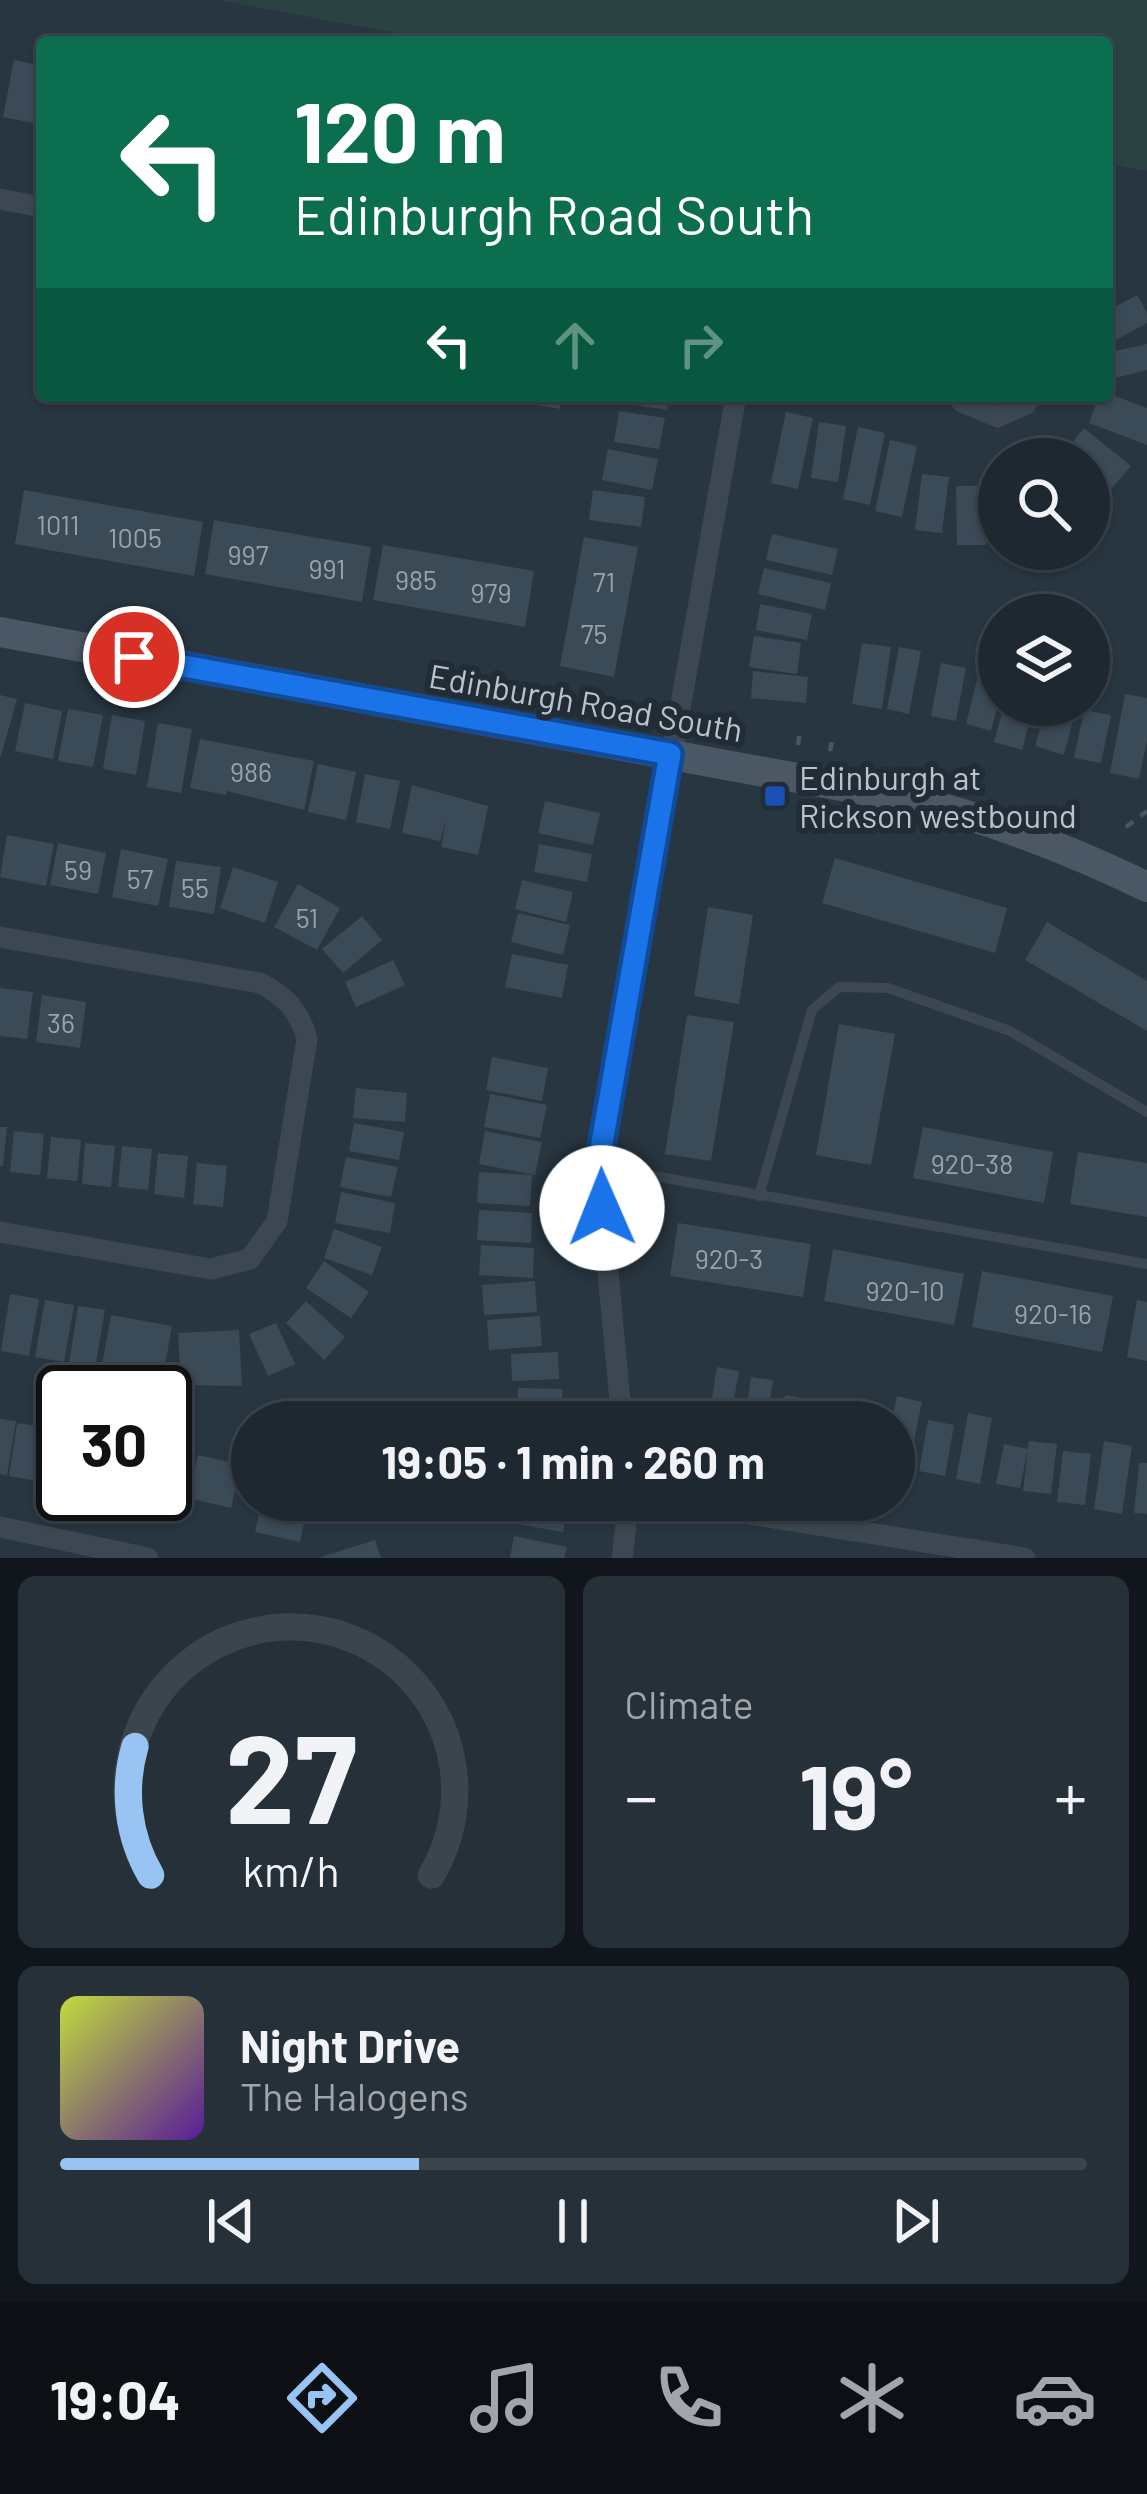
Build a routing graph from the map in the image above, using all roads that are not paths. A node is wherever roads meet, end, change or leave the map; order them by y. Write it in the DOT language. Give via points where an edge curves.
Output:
graph roads {
  1 [pos="0,199"];
  2 [pos="36,206"];
  3 [pos="735,402"];
  4 [pos="962,402"];
  5 [pos="1028,402"];
  6 [pos="0,632"];
  7 [pos="670,754"];
  8 [pos="1147,887"];
  9 [pos="0,937"];
  10 [pos="1147,1112"];
  11 [pos="598,1166"];
  12 [pos="759,1196"];
  13 [pos="0,1232"];
  14 [pos="1147,1264"];
  15 [pos="620,1401"];
  16 [pos="627,1521"];
  17 [pos="793,1521"];
  18 [pos="0,1527"];
  19 [pos="148,1558"];
  20 [pos="622,1558"];
  21 [pos="1025,1558"];
  1 -- 2 [label="street"];
  3 -- 7 [label="street"];
  4 -- 5 [label="street" via="998,417"];
  6 -- 7 [label="main road, Edinburgh Road South"];
  7 -- 8 [label="main road, Edinburgh Road South" via="976,815"];
  7 -- 11 [label="street"];
  9 -- 13 [label="street" via="260,983 292,1005 307,1039 277,1221 250,1258 211,1269"];
  10 -- 12 [label="lane" via="1010,1030 887,988 839,987 812,1010"];
  11 -- 12 [label="lane"];
  11 -- 15 [label="street"];
  12 -- 14 [label="lane"];
  16 -- 20 [label="street"];
  17 -- 21 [label="street"];
  18 -- 19 [label="street"];
}
